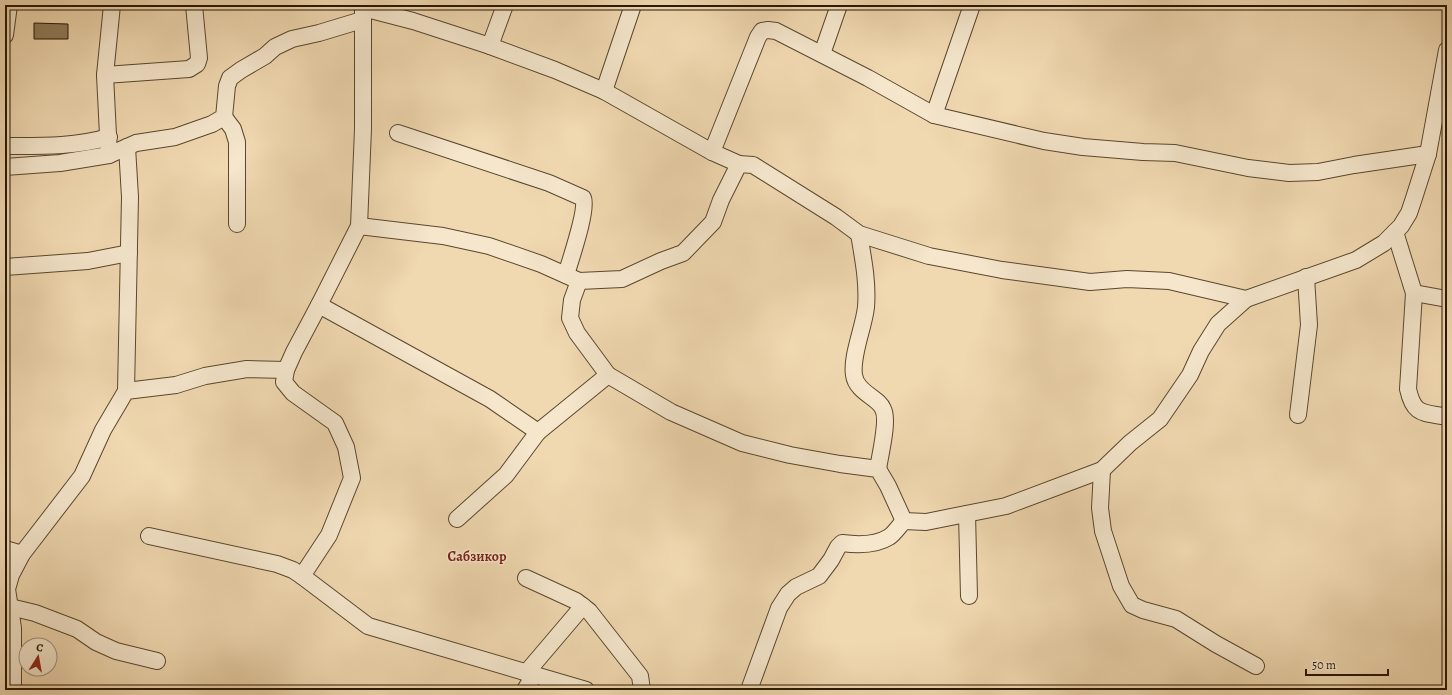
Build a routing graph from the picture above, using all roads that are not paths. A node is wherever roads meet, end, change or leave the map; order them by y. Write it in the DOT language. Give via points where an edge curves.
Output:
graph roads {
  1 [pos="9,5"];
  2 [pos="112,5"];
  3 [pos="194,5"];
  4 [pos="505,5"];
  5 [pos="633,5"];
  6 [pos="839,5"];
  7 [pos="972,5"];
  8 [pos="362,11"];
  9 [pos="5,35"];
  10 [pos="490,46"];
  11 [pos="1447,50"];
  12 [pos="822,54"];
  13 [pos="105,75"];
  14 [pos="604,91"];
  15 [pos="934,115"];
  16 [pos="224,117"];
  17 [pos="398,133"];
  18 [pos="109,137"];
  19 [pos="5,146"];
  20 [pos="127,147"];
  21 [pos="712,152"];
  22 [pos="1428,154"];
  23 [pos="109,156"];
  24 [pos="739,164"];
  25 [pos="5,167"];
  26 [pos="237,224"];
  27 [pos="359,226"];
  28 [pos="1395,232"];
  29 [pos="859,234"];
  30 [pos="129,253"];
  31 [pos="5,267"];
  32 [pos="1306,277"];
  33 [pos="573,278"];
  34 [pos="1414,293"];
  35 [pos="1246,299"];
  36 [pos="1447,299"];
  37 [pos="319,305"];
  38 [pos="286,370"];
  39 [pos="608,375"];
  40 [pos="126,391"];
  41 [pos="1298,415"];
  42 [pos="1447,417"];
  43 [pos="538,432"];
  44 [pos="878,469"];
  45 [pos="1102,470"];
  46 [pos="967,514"];
  47 [pos="457,519"];
  48 [pos="904,521"];
  49 [pos="148,536"];
  50 [pos="5,549"];
  51 [pos="22,554"];
  52 [pos="302,576"];
  53 [pos="526,578"];
  54 [pos="969,596"];
  55 [pos="583,606"];
  56 [pos="10,608"];
  57 [pos="9,628"];
  58 [pos="157,661"];
  59 [pos="1256,666"];
  60 [pos="530,674"];
  61 [pos="13,690"];
  62 [pos="524,690"];
  63 [pos="586,690"];
  64 [pos="642,690"];
  65 [pos="749,690"];
  1 -- 9 [label="street"];
  2 -- 13 [label="street"];
  3 -- 13 [label="street" via="199,58 197,64 189,69"];
  4 -- 10 [label="street"];
  5 -- 14 [label="street"];
  6 -- 12 [label="street"];
  7 -- 15 [label="street"];
  8 -- 10 [label="street" via="413,21"];
  8 -- 16 [label="street" via="319,33 292,39 230,78"];
  8 -- 27 [label="street" via="363,129"];
  10 -- 14 [label="street"];
  11 -- 22 [label="street"];
  12 -- 15 [label="street"];
  12 -- 21 [label="street" via="776,31 762,31"];
  13 -- 18 [label="street"];
  14 -- 21 [label="street"];
  15 -- 22 [label="street" via="1044,141 1083,147 1175,153 1248,168 1289,173 1318,172"];
  16 -- 20 [label="street" via="175,137 136,143"];
  16 -- 26 [label="street" via="234,129 237,142"];
  17 -- 33 [label="street" via="549,183 583,198 585,204"];
  18 -- 19 [label="street" via="60,146"];
  18 -- 23 [label="street"];
  20 -- 23 [label="street"];
  20 -- 30 [label="street" via="130,197"];
  21 -- 24 [label="street"];
  22 -- 28 [label="street" via="1409,214"];
  23 -- 25 [label="street"];
  24 -- 29 [label="street" via="753,165 774,177"];
  24 -- 33 [label="street" via="713,222 683,253 622,279"];
  27 -- 33 [label="street" via="443,236 489,246"];
  27 -- 37 [label="street"];
  28 -- 32 [label="street" via="1384,243 1356,260"];
  28 -- 34 [label="street"];
  29 -- 35 [label="street" via="929,256 1002,270 1090,282 1127,279 1169,281"];
  29 -- 44 [label="street" via="866,270 866,307 856,351 854,376 860,387 883,407 885,424"];
  30 -- 31 [label="street" via="88,261"];
  30 -- 40 [label="street"];
  32 -- 35 [label="street"];
  32 -- 41 [label="street" via="1309,325"];
  33 -- 39 [label="street" via="570,318 577,333"];
  34 -- 36 [label="street"];
  34 -- 42 [label="street" via="1408,390 1411,402 1415,408 1423,412"];
  35 -- 45 [label="street" via="1218,324 1190,375 1160,419"];
  37 -- 38 [label="street"];
  37 -- 43 [label="street" via="490,399"];
  38 -- 40 [label="street" via="247,369 176,384"];
  38 -- 52 [label="street" via="284,382 293,393 335,423 346,447 352,478 328,534"];
  39 -- 43 [label="street"];
  39 -- 44 [label="street" via="671,412 742,443 790,455"];
  40 -- 51 [label="street" via="103,430 82,476"];
  43 -- 47 [label="street" via="506,475"];
  44 -- 48 [label="street"];
  45 -- 46 [label="street" via="1006,506"];
  45 -- 59 [label="street" via="1100,508 1103,531 1121,586 1132,605 1176,619"];
  46 -- 48 [label="street" via="926,522"];
  46 -- 54 [label="street"];
  48 -- 65 [label="street" via="889,537 878,542 866,545 842,543 819,576 796,587 788,594 779,608"];
  49 -- 52 [label="street" via="277,564"];
  50 -- 51 [label="street"];
  51 -- 56 [label="street" via="7,589"];
  52 -- 60 [label="street" via="368,626"];
  53 -- 55 [label="street"];
  55 -- 60 [label="street"];
  55 -- 64 [label="street" via="640,676"];
  56 -- 57 [label="street"];
  56 -- 58 [label="street" via="77,629 96,642 116,650"];
  57 -- 61 [label="street"];
  60 -- 62 [label="street"];
  60 -- 63 [label="street"];
}
